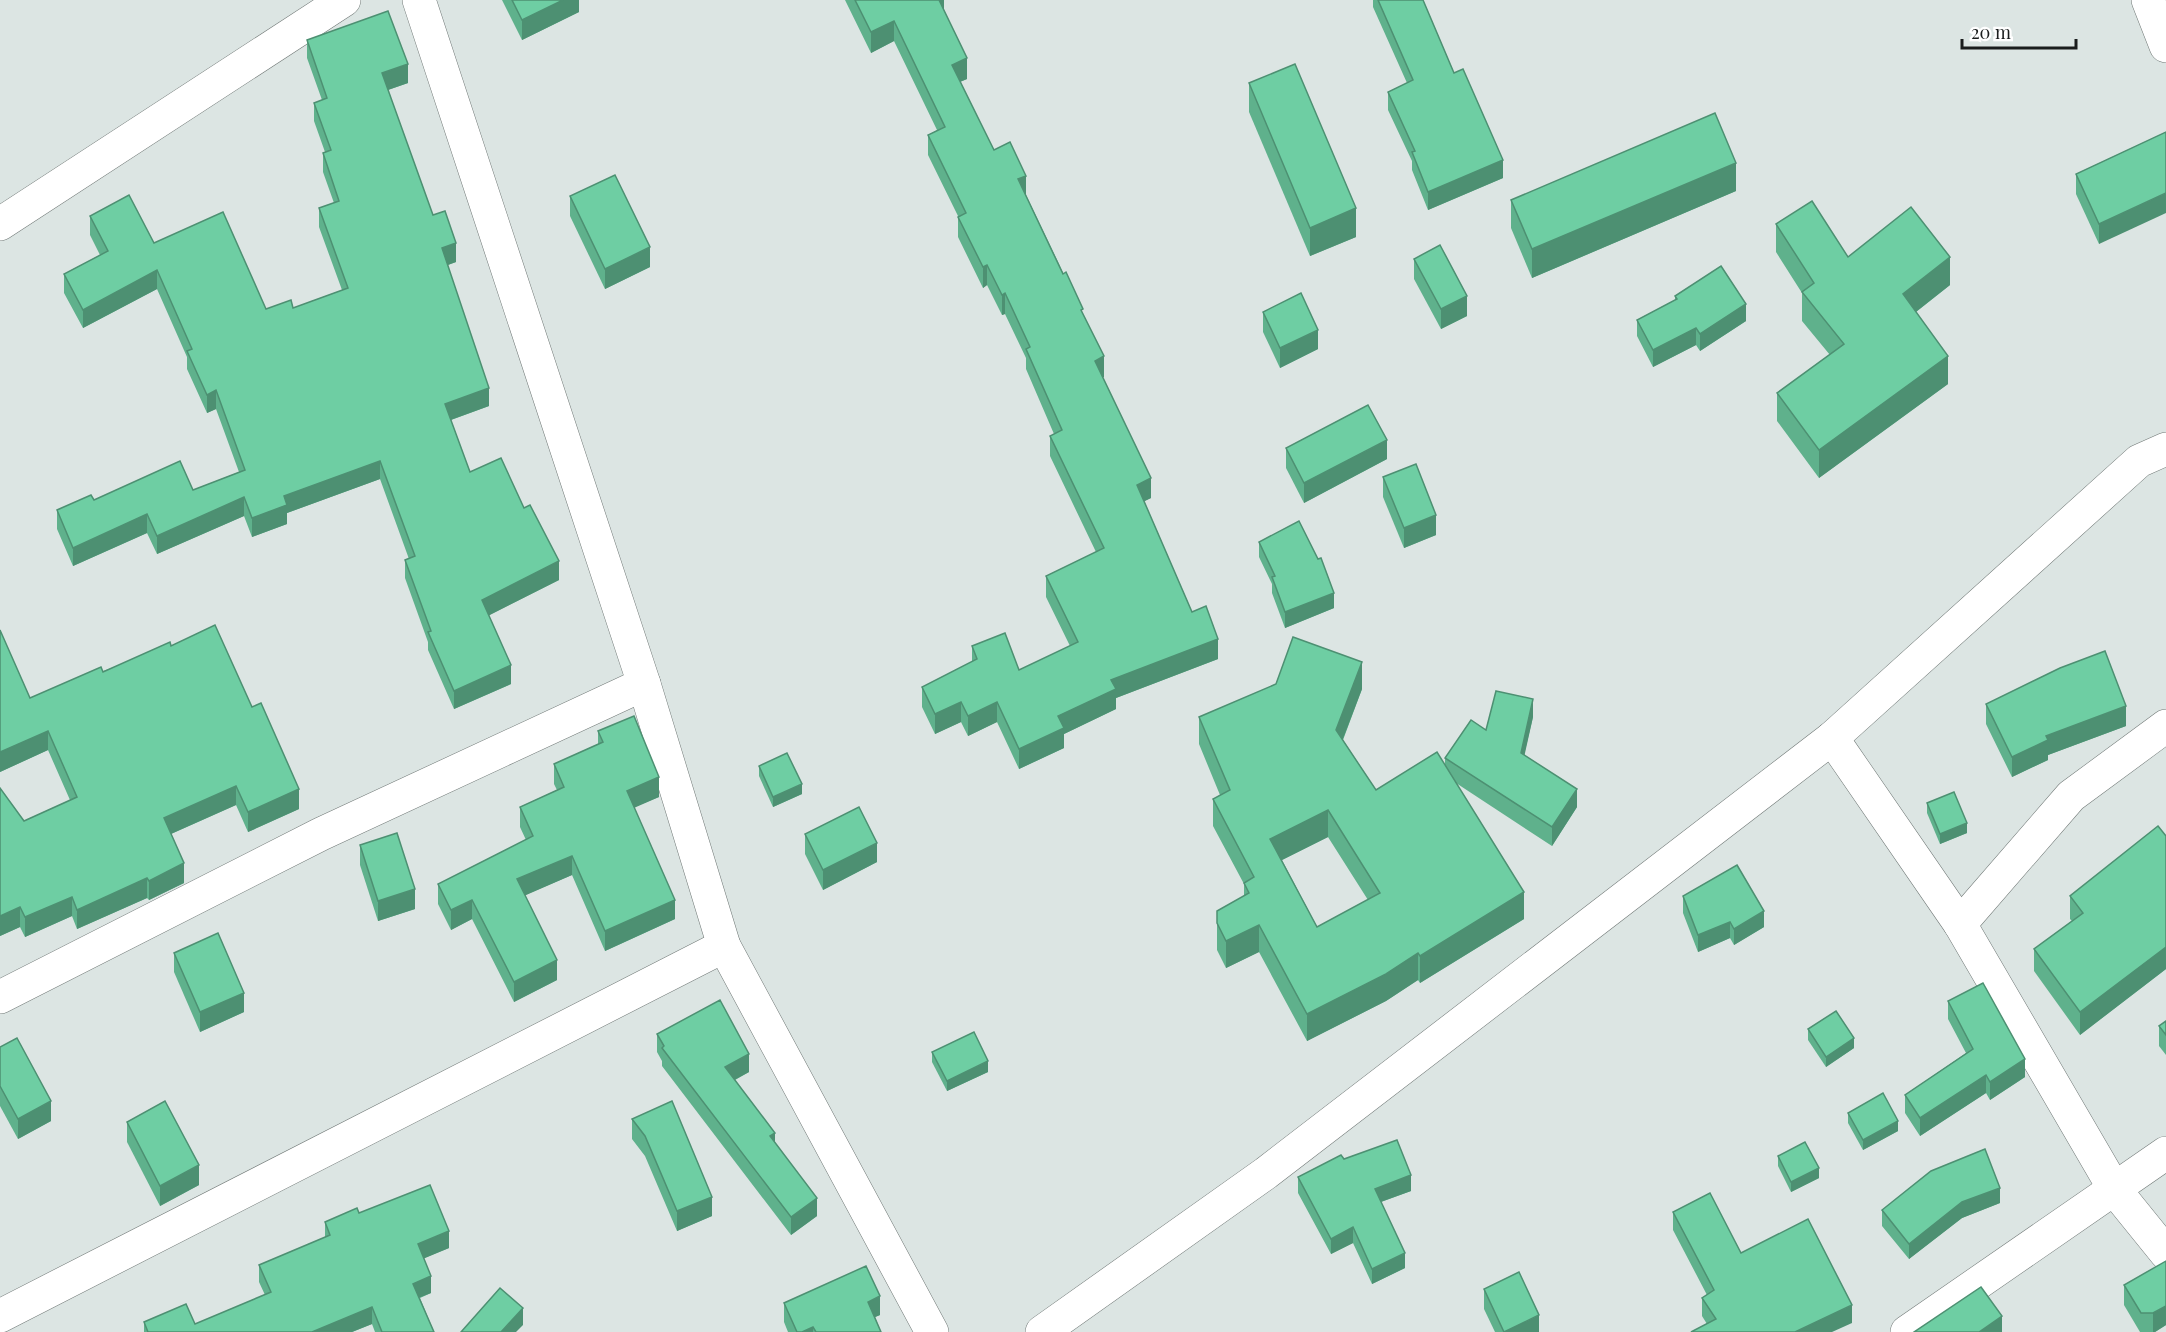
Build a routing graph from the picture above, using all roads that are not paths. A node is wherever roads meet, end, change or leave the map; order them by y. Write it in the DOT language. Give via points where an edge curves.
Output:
graph roads {
  1 [pos="419,0"];
  2 [pos="2148,0"];
  3 [pos="342,1"];
  4 [pos="2166,46"];
  5 [pos="0,224"];
  6 [pos="2166,448"];
  7 [pos="644,684"];
  8 [pos="2166,726"];
  9 [pos="1832,738"];
  10 [pos="1960,924"];
  11 [pos="724,946"];
  12 [pos="0,997"];
  13 [pos="2166,1154"];
  14 [pos="2115,1190"];
  15 [pos="2166,1253"];
  16 [pos="0,1316"];
  17 [pos="932,1332"];
  18 [pos="1042,1332"];
  19 [pos="1907,1332"];
  1 -- 7 [label="street"];
  2 -- 4 [label="street"];
  3 -- 5 [label="street"];
  6 -- 9 [label="street" via="2139,461"];
  7 -- 11 [label="street"];
  7 -- 12 [label="street" via="321,834"];
  8 -- 10 [label="street" via="2072,796"];
  9 -- 10 [label="street"];
  9 -- 18 [label="street" via="1266,1173"];
  10 -- 14 [label="street"];
  11 -- 16 [label="street"];
  11 -- 17 [label="street"];
  13 -- 14 [label="street"];
  14 -- 15 [label="street"];
  14 -- 19 [label="street"];
}
